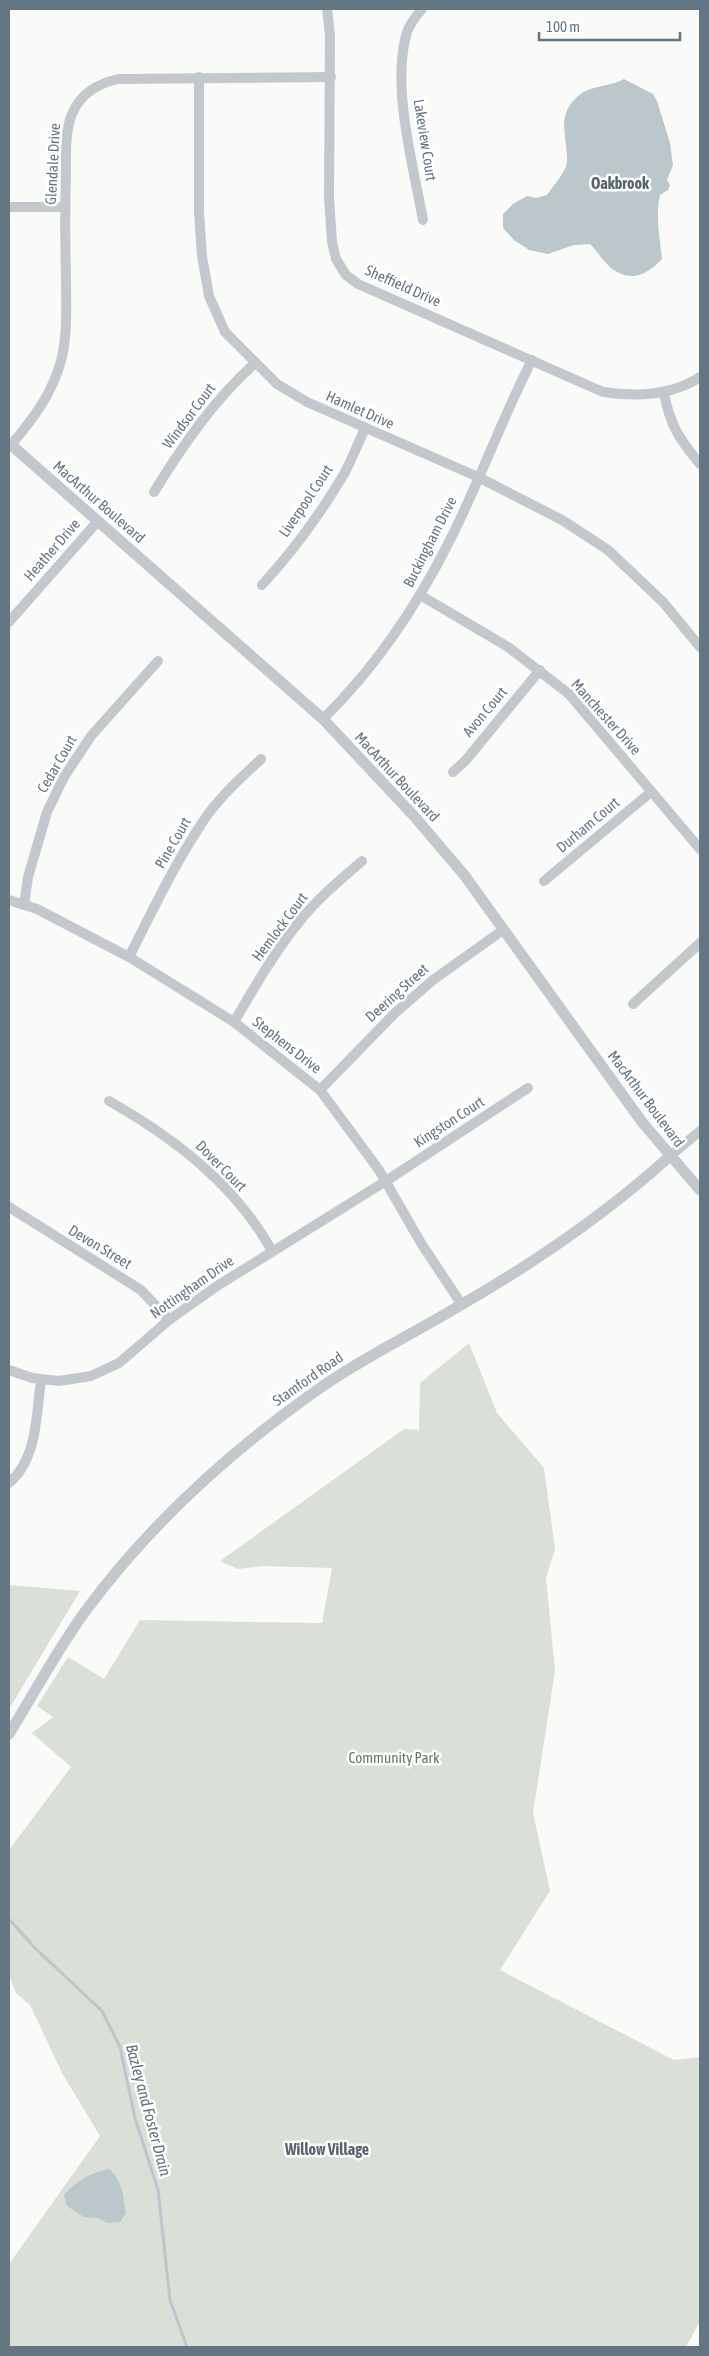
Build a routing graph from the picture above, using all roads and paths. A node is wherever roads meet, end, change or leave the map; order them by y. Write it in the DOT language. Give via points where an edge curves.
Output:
graph roads {
  1 [pos="327,9"];
  2 [pos="422,9"];
  3 [pos="199,77"];
  4 [pos="330,77"];
  5 [pos="9,207"];
  6 [pos="65,207"];
  7 [pos="423,220"];
  8 [pos="532,360"];
  9 [pos="254,364"];
  10 [pos="700,378"];
  11 [pos="664,393"];
  12 [pos="364,428"];
  13 [pos="10,444"];
  14 [pos="700,464"];
  15 [pos="478,477"];
  16 [pos="154,492"];
  17 [pos="98,521"];
  18 [pos="262,584"];
  19 [pos="420,595"];
  20 [pos="9,622"];
  21 [pos="700,647"];
  22 [pos="158,660"];
  23 [pos="540,670"];
  24 [pos="323,719"];
  25 [pos="262,759"];
  26 [pos="453,772"];
  27 [pos="651,792"];
  28 [pos="700,849"];
  29 [pos="362,861"];
  30 [pos="544,881"];
  31 [pos="9,900"];
  32 [pos="24,905"];
  33 [pos="503,930"];
  34 [pos="700,943"];
  35 [pos="129,957"];
  36 [pos="633,1004"];
  37 [pos="234,1022"];
  38 [pos="528,1088"];
  39 [pos="320,1090"];
  40 [pos="109,1101"];
  41 [pos="700,1131"];
  42 [pos="670,1156"];
  43 [pos="386,1181"];
  44 [pos="700,1190"];
  45 [pos="9,1207"];
  46 [pos="272,1251"];
  47 [pos="462,1304"];
  48 [pos="169,1320"];
  49 [pos="9,1370"];
  50 [pos="41,1380"];
  51 [pos="9,1483"];
  52 [pos="9,1734"];
  1 -- 4 [label="street, Sheffield Drive"];
  2 -- 7 [label="street, Lakeview Court" via="408,30 405,43 402,100"];
  3 -- 4 [label="street, Glendale Drive"];
  3 -- 6 [label="street, Glendale Drive" via="118,79 89,90 72,112 69,123"];
  3 -- 9 [label="street, Hamlet Drive" via="199,212 209,296 225,332"];
  4 -- 8 [label="street, Sheffield Drive" via="332,242 336,258 346,275 358,284"];
  5 -- 6 [label="street"];
  6 -- 13 [label="street, Glendale Drive" via="66,328 61,360 53,385 36,415"];
  8 -- 11 [label="street, Sheffield Drive" via="603,392 625,395"];
  8 -- 15 [label="street, Buckingham Drive"];
  9 -- 12 [label="street, Hamlet Drive" via="277,384 307,402"];
  9 -- 16 [label="street, Windsor Court" via="216,403 182,446"];
  10 -- 11 [label="street, Sheffield Drive"];
  11 -- 14 [label="street" via="670,419"];
  12 -- 15 [label="street, Hamlet Drive"];
  12 -- 18 [label="street, Liverpool Court" via="344,472 323,506"];
  13 -- 17 [label="street, MacArthur Boulevard"];
  15 -- 19 [label="street, Buckingham Drive" via="451,540"];
  15 -- 21 [label="street, Hamlet Drive" via="562,520 608,550 663,602"];
  17 -- 20 [label="street, Heather Drive"];
  17 -- 24 [label="street, MacArthur Boulevard"];
  19 -- 23 [label="street, Manchester Drive" via="508,647"];
  19 -- 24 [label="street, Buckingham Drive" via="399,630"];
  22 -- 32 [label="street, Cedar Court" via="91,736 64,778 47,812"];
  23 -- 26 [label="street, Avon Court"];
  23 -- 27 [label="street, Manchester Drive" via="580,706"];
  24 -- 33 [label="street, MacArthur Boulevard" via="414,816"];
  25 -- 35 [label="street, Pine Court" via="236,782 202,821"];
  27 -- 28 [label="street, Manchester Drive"];
  27 -- 30 [label="street, Durham Court"];
  29 -- 37 [label="street, Hemlock Court" via="330,888 299,922"];
  31 -- 32 [label="street, Stephens Drive"];
  32 -- 35 [label="street, Stephens Drive"];
  33 -- 39 [label="street, Deering Street" via="433,980 395,1013"];
  33 -- 42 [label="street, MacArthur Boulevard"];
  34 -- 36 [label="street"];
  35 -- 37 [label="street, Stephens Drive"];
  37 -- 39 [label="street, Stephens Drive"];
  38 -- 43 [label="street, Kingston Court"];
  39 -- 43 [label="street, Stephens Drive"];
  40 -- 46 [label="street, Dover Court" via="158,1130 202,1164 248,1214"];
  41 -- 42 [label="street, Stamford Road"];
  42 -- 44 [label="street, MacArthur Boulevard"];
  42 -- 47 [label="street, Stamford Road" via="595,1217 521,1269"];
  43 -- 46 [label="street, Nottingham Drive"];
  43 -- 47 [label="street, Stephens Drive" via="421,1243"];
  45 -- 48 [label="street, Devon Street" via="141,1290"];
  46 -- 48 [label="street, Nottingham Drive"];
  47 -- 52 [label="street, Stamford Road" via="321,1387 260,1431 179,1504 89,1607"];
  48 -- 50 [label="street, Nottingham Drive" via="128,1356 103,1371 70,1380"];
  49 -- 50 [label="street, Nottingham Drive"];
  50 -- 51 [label="street" via="35,1432 28,1455"];
}
